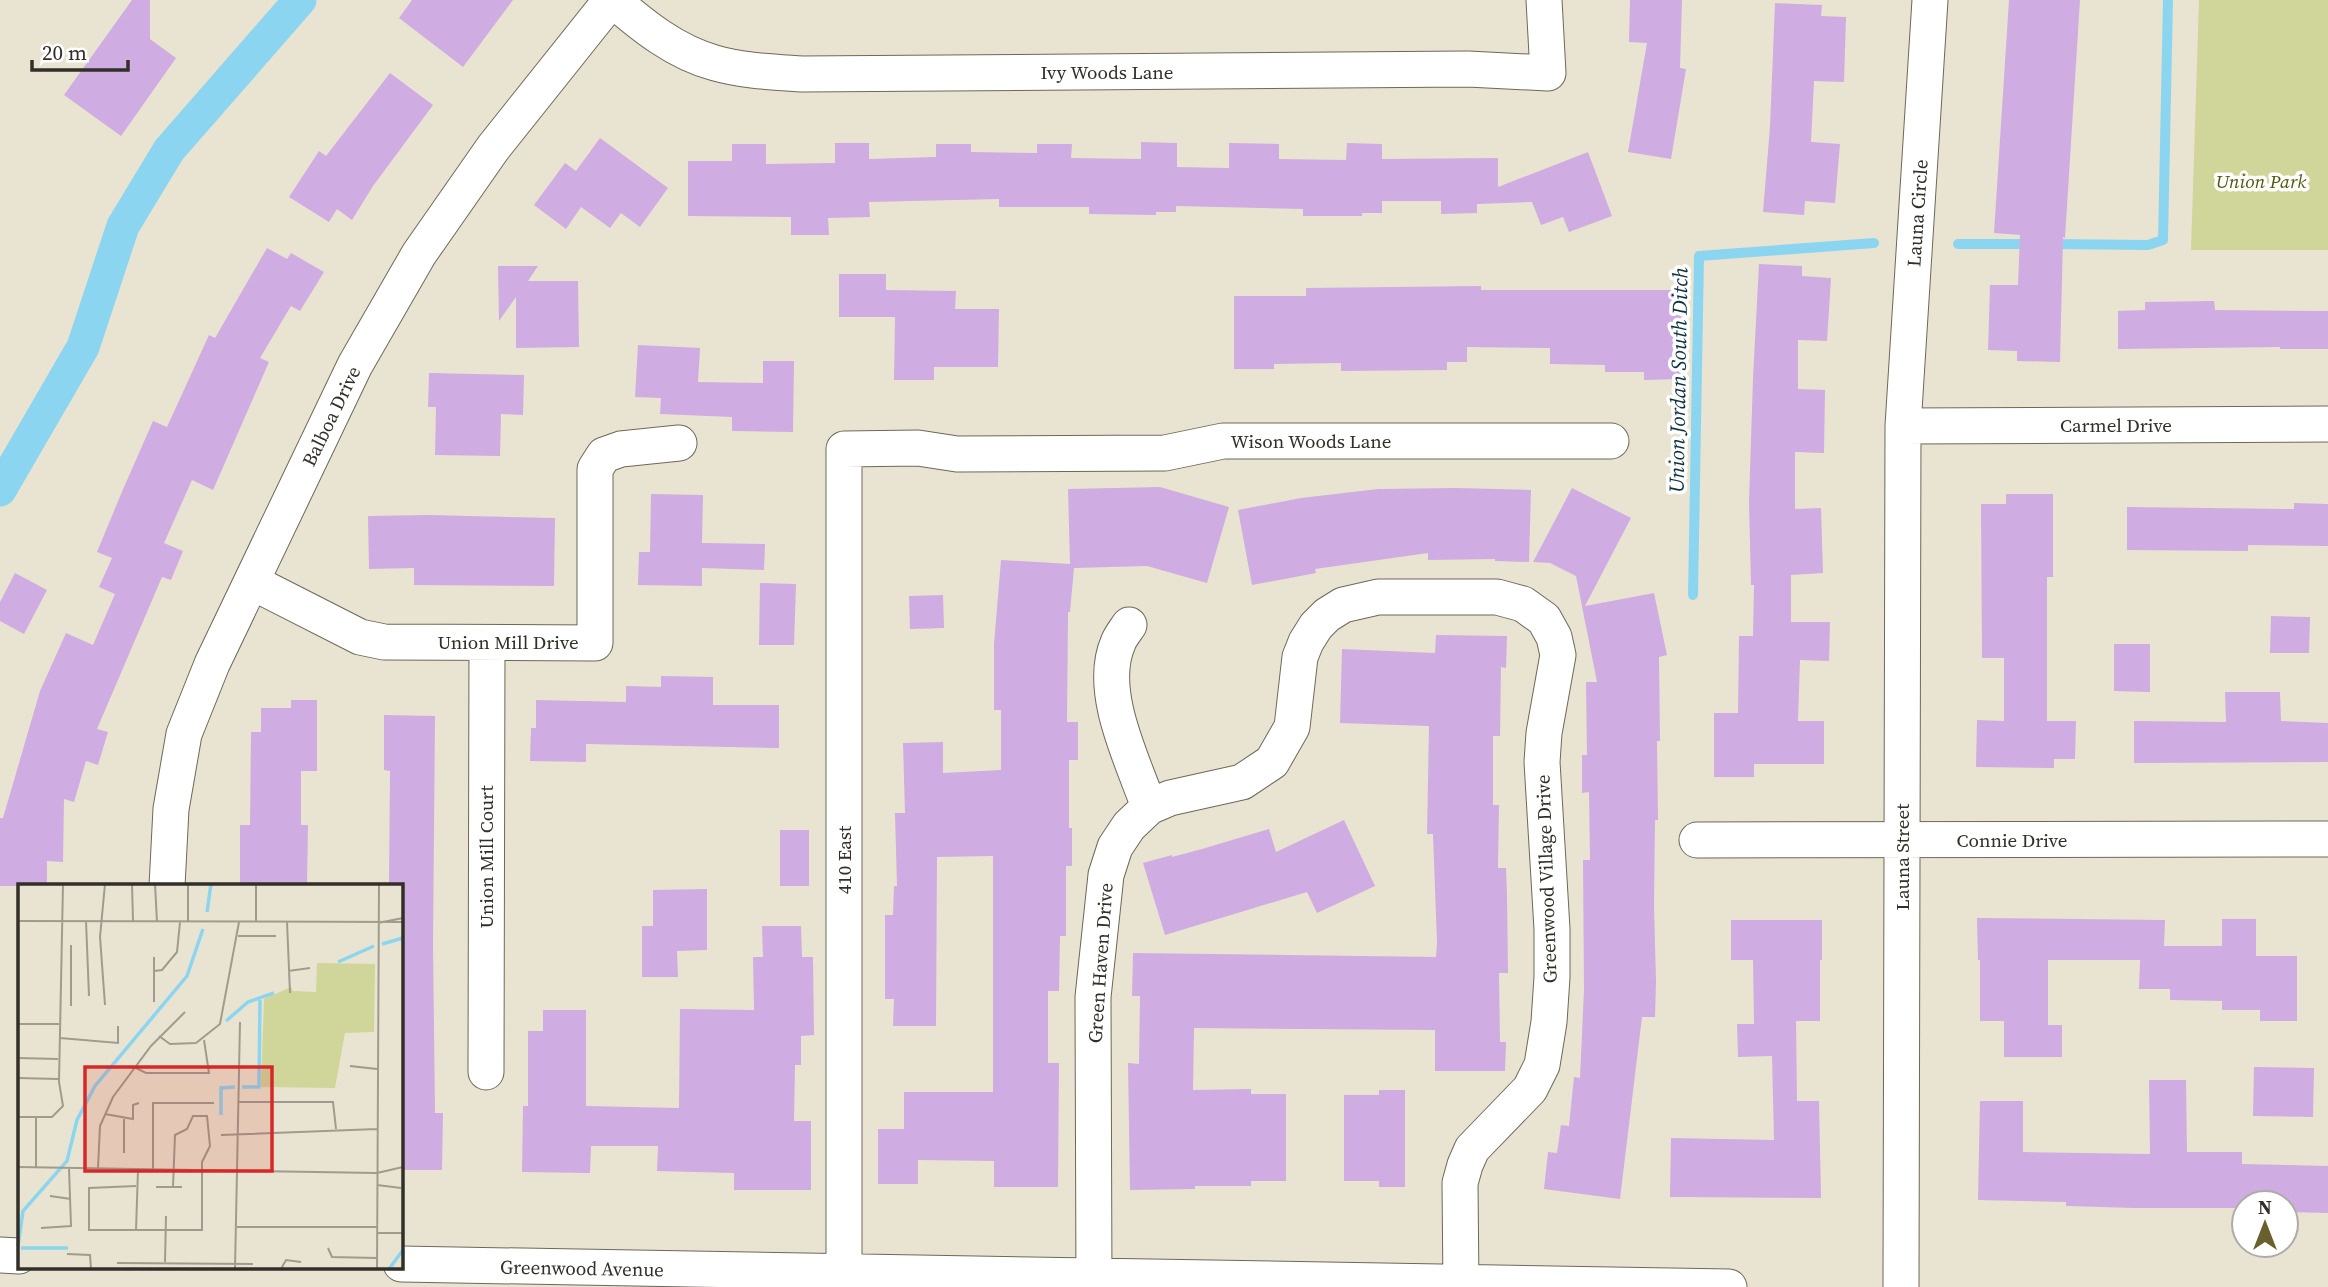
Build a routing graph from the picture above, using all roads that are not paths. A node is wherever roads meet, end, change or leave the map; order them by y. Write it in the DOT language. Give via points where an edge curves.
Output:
graph roads {
  1 [pos="612,0"];
  2 [pos="1544,0"];
  3 [pos="1930,0"];
  4 [pos="2328,424"];
  5 [pos="1903,426"];
  6 [pos="1611,441"];
  7 [pos="679,443"];
  8 [pos="844,449"];
  9 [pos="252,582"];
  10 [pos="1544,619"];
  11 [pos="1129,625"];
  12 [pos="487,643"];
  13 [pos="1149,807"];
  14 [pos="2328,839"];
  15 [pos="1697,840"];
  16 [pos="1903,840"];
  17 [pos="167,884"];
  18 [pos="486,1072"];
  19 [pos="0,1255"];
  20 [pos="18,1256"];
  21 [pos="402,1264"];
  22 [pos="844,1272"];
  23 [pos="660,1278"];
  24 [pos="1093,1282"];
  25 [pos="1461,1285"];
  26 [pos="1729,1287"];
  27 [pos="1901,1287"];
  1 -- 2 [label="street, Ivy Woods Lane" via="673,46 714,63 802,74 1454,69 1548,73"];
  1 -- 9 [label="street, Balboa Drive" via="493,148 419,254 355,365"];
  3 -- 5 [label="street, Launa Circle"];
  4 -- 5 [label="street, Carmel Drive"];
  5 -- 16 [label="street, Launa Street"];
  6 -- 8 [label="street, Wison Woods Lane" via="1223,441 1165,453 957,454 918,448"];
  7 -- 12 [label="street, Union Mill Drive" via="621,449 604,455 594,469 595,643"];
  8 -- 22 [label="street, 410 East"];
  9 -- 12 [label="street, Union Mill Drive" via="360,637 384,642"];
  9 -- 17 [label="street, Balboa Drive" via="184,734 171,809"];
  10 -- 13 [label="street, Green Haven Drive" via="1523,604 1497,597 1378,597 1343,605 1327,615 1306,642 1292,727 1272,762 1242,782"];
  10 -- 25 [label="street, Greenwood Village Drive" via="1558,655 1542,762 1552,929 1549,1022 1542,1065 1530,1089 1472,1149 1465,1165 1460,1183"];
  11 -- 13 [label="street" via="1117,644 1112,692"];
  12 -- 18 [label="street, Union Mill Court"];
  13 -- 24 [label="street, Green Haven Drive" via="1115,846 1106,875 1093,997"];
  14 -- 16 [label="street, Connie Drive"];
  15 -- 16 [label="street, Connie Drive"];
  16 -- 27 [label="street, Launa Street"];
  19 -- 20 [label="street"];
  21 -- 23 [label="street, Greenwood Avenue"];
  22 -- 23 [label="street, Greenwood Avenue"];
  22 -- 24 [label="street, Greenwood Avenue"];
  24 -- 25 [label="street, Greenwood Avenue"];
  25 -- 26 [label="street, Greenwood Avenue"];
}
